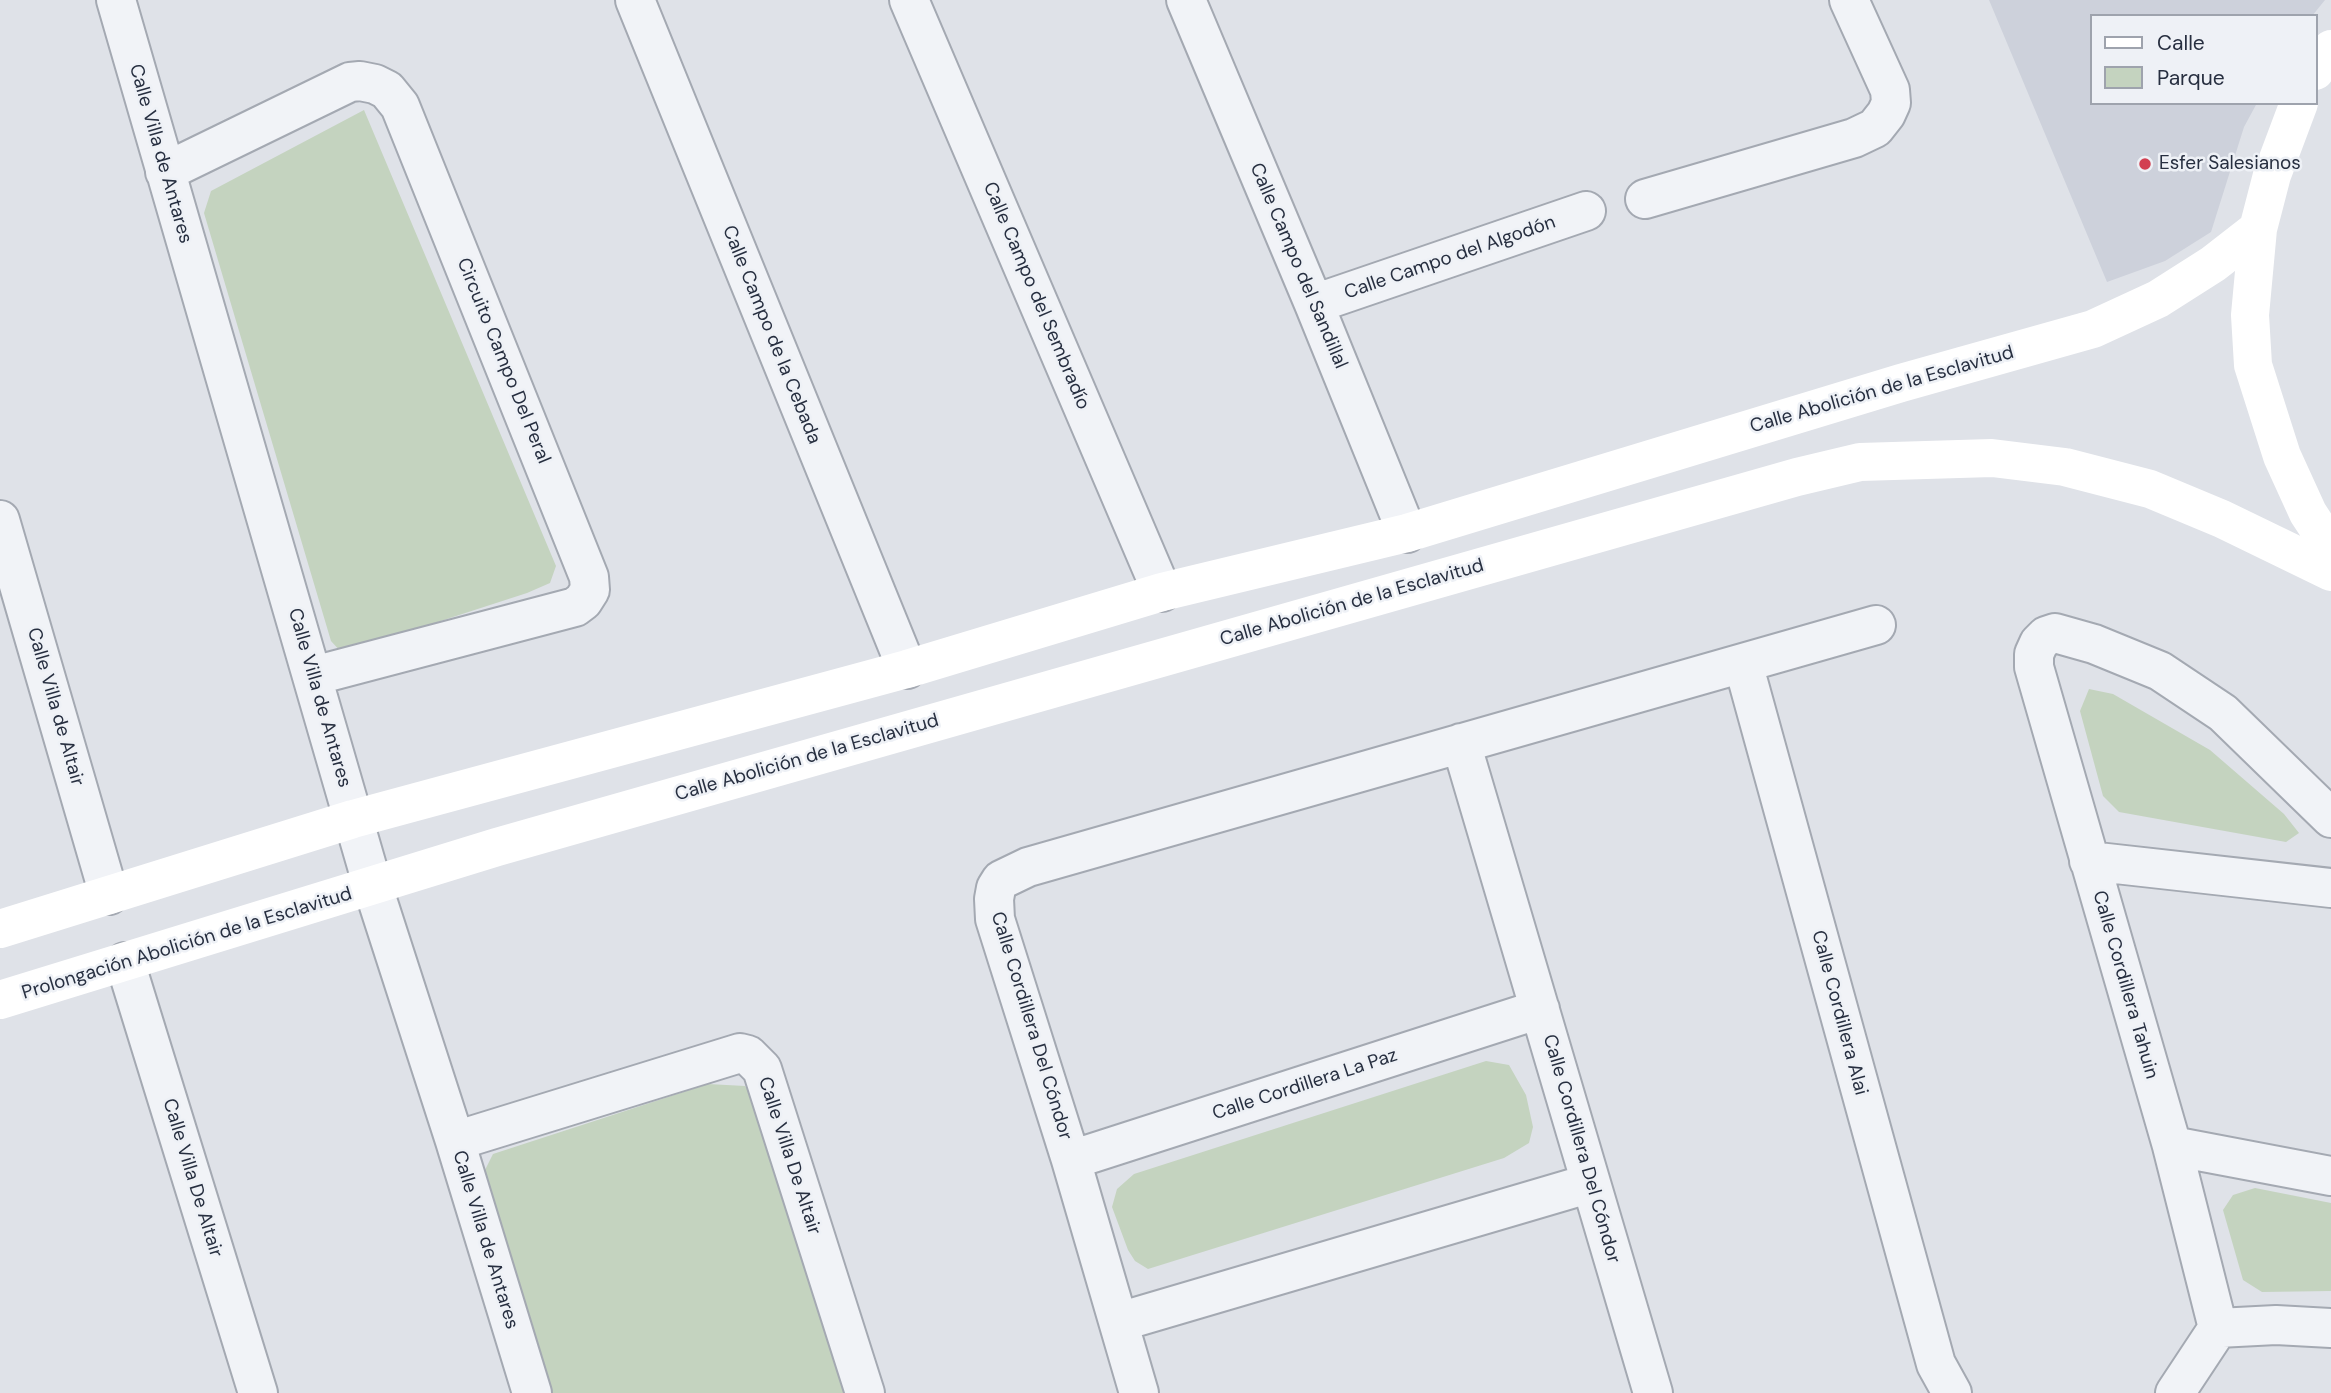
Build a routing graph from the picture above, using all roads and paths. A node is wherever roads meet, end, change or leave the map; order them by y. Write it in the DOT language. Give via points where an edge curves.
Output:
graph roads {
  1 [pos="116,0"];
  2 [pos="635,0"];
  3 [pos="909,0"];
  4 [pos="1186,0"];
  5 [pos="1849,0"];
  6 [pos="2331,49"];
  7 [pos="2317,67"];
  8 [pos="2298,105"];
  9 [pos="165,172"];
  10 [pos="1645,199"];
  11 [pos="1586,211"];
  12 [pos="2258,229"];
  13 [pos="1314,304"];
  14 [pos="0,520"];
  15 [pos="1407,533"];
  16 [pos="2331,548"];
  17 [pos="2331,572"];
  18 [pos="1162,592"];
  19 [pos="1877,625"];
  20 [pos="1743,663"];
  21 [pos="907,669"];
  22 [pos="313,676"];
  23 [pos="1461,743"];
  24 [pos="2331,818"];
  25 [pos="353,819"];
  26 [pos="2089,861"];
  27 [pos="373,887"];
  28 [pos="2331,888"];
  29 [pos="109,895"];
  30 [pos="0,929"];
  31 [pos="125,962"];
  32 [pos="0,1000"];
  33 [pos="1539,1009"];
  34 [pos="455,1141"];
  35 [pos="2172,1146"];
  36 [pos="1071,1160"];
  37 [pos="2331,1176"];
  38 [pos="1591,1182"];
  39 [pos="1119,1322"];
  40 [pos="2218,1328"];
  41 [pos="2331,1328"];
  42 [pos="1940,1383"];
  43 [pos="258,1393"];
  44 [pos="532,1393"];
  45 [pos="865,1393"];
  46 [pos="1139,1393"];
  47 [pos="1653,1393"];
  48 [pos="2175,1393"];
  1 -- 9 [label="street, Calle Villa de Antares"];
  2 -- 21 [label="street, Calle Campo de la Cebada"];
  3 -- 18 [label="street, Calle Campo del Sembradío"];
  4 -- 13 [label="street, Calle Campo del Sandillal"];
  5 -- 10 [label="street" via="1890,90 1891,103 1875,128"];
  6 -- 7 [label="main road"];
  8 -- 12 [label="main road"];
  9 -- 22 [label="street, Calle Villa de Antares"];
  9 -- 22 [label="street, Circuito Campo Del Peral" via="350,82 387,90 400,106 589,577 590,590 575,607"];
  11 -- 13 [label="street, Calle Campo del Algodón"];
  12 -- 15 [label="main road, Calle Abolición de la Esclavitud" via="2158,299 2094,329"];
  12 -- 16 [label="main road" via="2250,315 2253,365 2282,456 2308,513"];
  13 -- 15 [label="street, Calle Campo del Sandillal"];
  14 -- 29 [label="street, Calle Villa de Altair"];
  15 -- 18 [label="main road, Calle Abolición de la Esclavitud"];
  17 -- 27 [label="main road, Calle Abolición de la Esclavitud" via="2150,489 2065,467 1992,458 1860,462 497,847"];
  18 -- 21 [label="main road, Calle Abolición de la Esclavitud"];
  19 -- 20 [label="street, Calle Cordillera Del Cóndor"];
  20 -- 23 [label="street, Calle Cordillera Del Cóndor"];
  20 -- 42 [label="street, Calle Cordillera Alai"];
  21 -- 25 [label="main road, Calle Abolición de la Esclavitud"];
  22 -- 25 [label="street, Calle Villa de Antares"];
  23 -- 33 [label="street, Calle Cordillera Del Cóndor"];
  23 -- 36 [label="street, Calle Cordillera Del Cóndor" via="1028,867 1001,880 994,899 995,919"];
  24 -- 26 [label="street, Calle Cordillera Tahuin" via="2223,713 2160,671 2055,633 2039,643 2034,667"];
  25 -- 27 [label="street, Calle Villa de Antares"];
  25 -- 29 [label="main road"];
  26 -- 28 [label="street"];
  26 -- 35 [label="street, Calle Cordillera Tahuin"];
  27 -- 31 [label="main road, Prolongación Abolición de la Esclavitud"];
  27 -- 34 [label="street, Calle Villa de Antares"];
  29 -- 30 [label="main road"];
  31 -- 32 [label="main road, Prolongación Abolición de la Esclavitud"];
  31 -- 43 [label="street, Calle Villa De Altair"];
  33 -- 36 [label="street, Calle Cordillera La Paz"];
  33 -- 38 [label="street, Calle Cordillera Del Cóndor"];
  34 -- 44 [label="street, Calle Villa de Antares"];
  34 -- 45 [label="street, Calle Villa De Altair" via="740,1053 748,1055 762,1069"];
  35 -- 37 [label="street"];
  35 -- 40 [label="street, Calle Cordillera Tahuin"];
  36 -- 39 [label="street, Calle Cordillera Del Cóndor"];
  38 -- 39 [label="street"];
  38 -- 47 [label="street, Calle Cordillera Del Cóndor"];
  39 -- 46 [label="street, Calle Cordillera Del Cóndor"];
  40 -- 41 [label="street"];
  40 -- 48 [label="street"];
}
